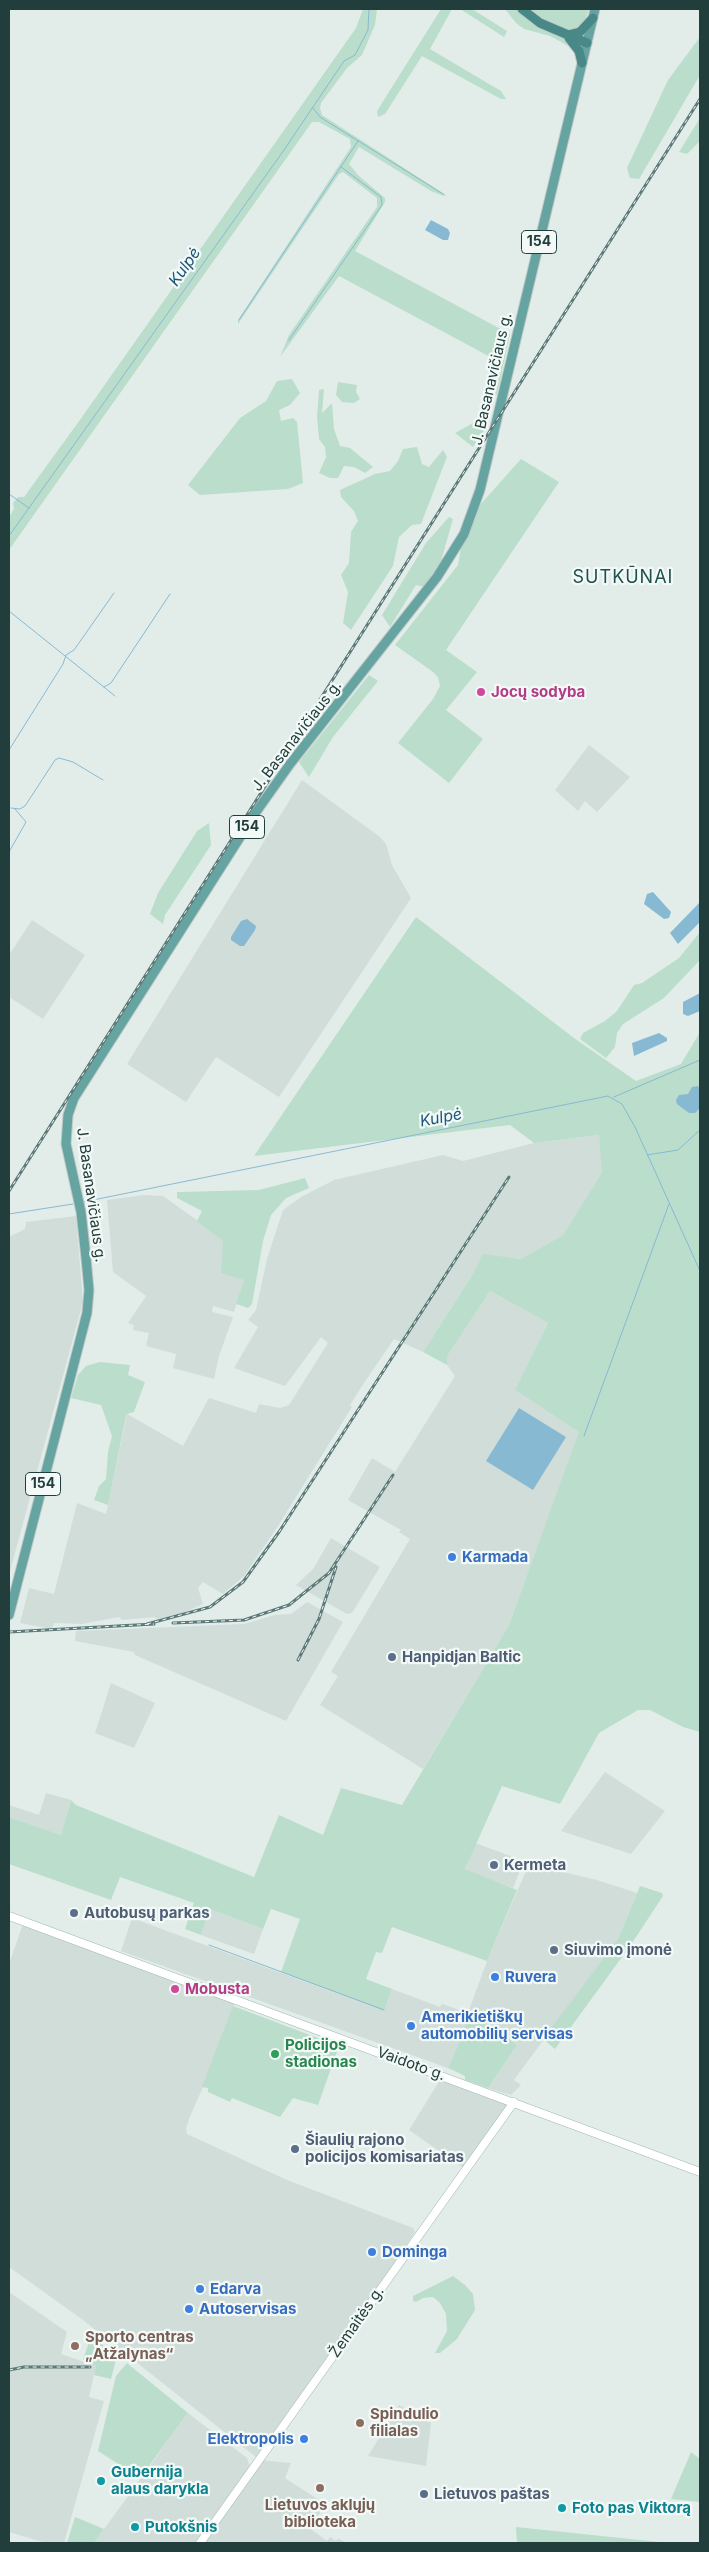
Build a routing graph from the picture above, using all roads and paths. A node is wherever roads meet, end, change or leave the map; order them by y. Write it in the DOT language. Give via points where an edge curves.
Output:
graph roads {
  1 [pos="522,9"];
  2 [pos="594,13"];
  3 [pos="565,35"];
  4 [pos="587,43"];
  5 [pos="582,63"];
  6 [pos="9,1615"];
  7 [pos="9,1916"];
  8 [pos="514,2102"];
  9 [pos="700,2172"];
  10 [pos="200,2543"];
  1 -- 3 [label="highway" via="540,23"];
  2 -- 3 [label="highway" via="580,32"];
  2 -- 4 [label="main road, J. Basanavičiaus g. / 154"];
  3 -- 4 [label="highway"];
  3 -- 5 [label="highway" via="576,46"];
  4 -- 5 [label="main road, J. Basanavičiaus g. / 154"];
  5 -- 6 [label="main road, J. Basanavičiaus g. / 154" via="480,490 464,534 437,577 256,812 74,1098 68,1115 66,1144 81,1212 89,1290 87,1313"];
  7 -- 8 [label="main road, Vaidoto g."];
  8 -- 9 [label="main road, Vaidoto g."];
  8 -- 10 [label="main road, Žemaitės g."];
}
